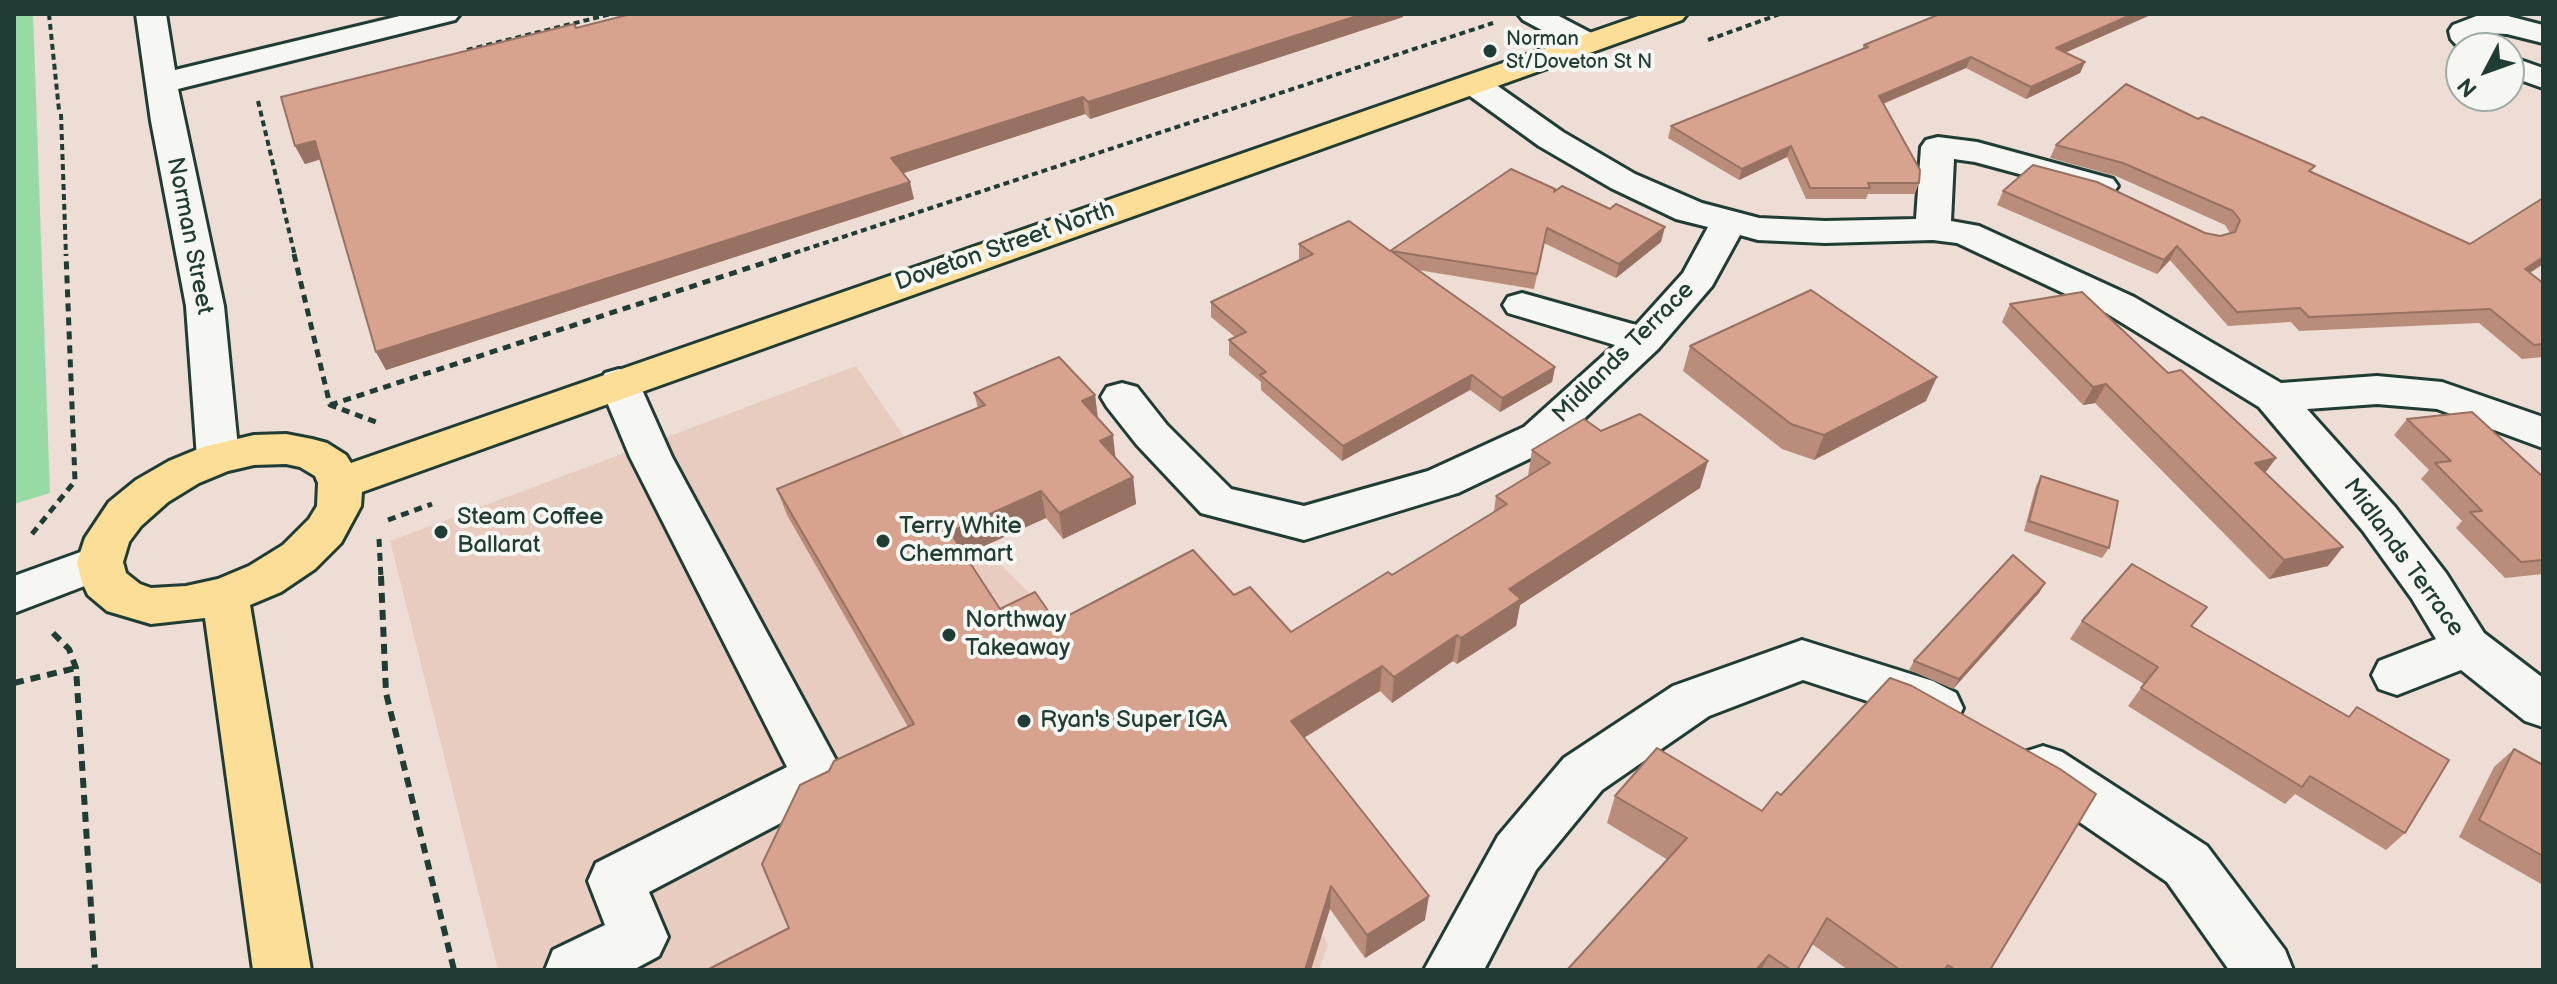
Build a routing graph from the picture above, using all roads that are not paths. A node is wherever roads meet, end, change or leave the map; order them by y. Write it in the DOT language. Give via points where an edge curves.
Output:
graph roads {
  1 [pos="151,14"];
  2 [pos="445,14"];
  3 [pos="1672,14"];
  4 [pos="2438,14"];
  5 [pos="1519,16"];
  6 [pos="2465,32"];
  7 [pos="2480,32"];
  8 [pos="2543,34"];
  9 [pos="1588,43"];
  10 [pos="162,83"];
  11 [pos="1474,84"];
  12 [pos="2130,199"];
  13 [pos="1729,222"];
  14 [pos="1933,229"];
  15 [pos="1522,305"];
  16 [pos="1644,340"];
  17 [pos="619,383"];
  18 [pos="1122,397"];
  19 [pos="2274,397"];
  20 [pos="2543,433"];
  21 [pos="218,458"];
  22 [pos="340,483"];
  23 [pos="100,562"];
  24 [pos="27,590"];
  25 [pos="225,596"];
  26 [pos="2467,647"];
  27 [pos="2397,675"];
  28 [pos="2543,706"];
  29 [pos="282,970"];
  30 [pos="574,970"];
  31 [pos="1453,970"];
  32 [pos="2264,970"];
  1 -- 10 [label="street, Norman Street"];
  2 -- 10 [label="street"];
  3 -- 9 [label="main road, Doveton Street North"];
  4 -- 6 [label="street"];
  5 -- 9 [label="street"];
  7 -- 8 [label="street" via="2492,23"];
  9 -- 11 [label="main road, Doveton Street North"];
  10 -- 21 [label="street, Norman Street" via="205,306"];
  11 -- 13 [label="street, Midlands Terrace" via="1551,139 1623,181 1689,211"];
  11 -- 17 [label="main road, Doveton Street North"];
  12 -- 14 [label="street" via="2036,166 1938,147"];
  13 -- 14 [label="street, Midlands Terrace" via="1812,232"];
  13 -- 16 [label="street, Midlands Terrace" via="1699,278"];
  14 -- 19 [label="street, Midlands Terrace" via="1966,234 2120,305"];
  15 -- 16 [label="street"];
  16 -- 18 [label="street, Midlands Terrace" via="1539,437 1443,482 1304,523 1217,502"];
  17 -- 22 [label="main road, Doveton Street North"];
  17 -- 30 [label="street" via="651,457 819,777 616,881 639,937"];
  19 -- 20 [label="street" via="2377,390 2442,396"];
  19 -- 26 [label="street, Midlands Terrace" via="2379,519"];
  21 -- 22 [label="main road" via="254,450 312,454 331,466"];
  21 -- 23 [label="main road" via="152,491 125,514"];
  22 -- 25 [label="main road" via="339,506 325,531 299,557"];
  23 -- 24 [label="street"];
  23 -- 25 [label="main road" via="105,582 124,598 151,606"];
  25 -- 29 [label="main road"];
  26 -- 27 [label="street"];
  26 -- 28 [label="street, Midlands Terrace"];
  31 -- 32 [label="street" via="1517,853 1583,774 1691,701 1802,660 1915,696 2061,778 2187,864"];
}
